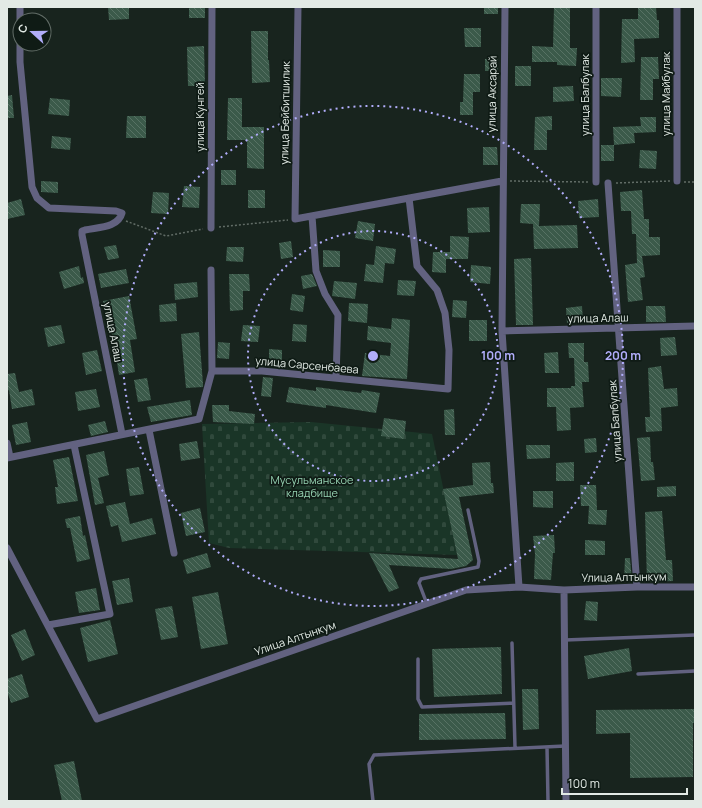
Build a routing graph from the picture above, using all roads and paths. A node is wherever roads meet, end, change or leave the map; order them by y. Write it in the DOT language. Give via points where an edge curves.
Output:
graph roads {
  1 [pos="212,7"];
  2 [pos="298,7"];
  3 [pos="504,7"];
  4 [pos="596,7"];
  5 [pos="677,7"];
  6 [pos="20,52"];
  7 [pos="502,181"];
  8 [pos="677,181"];
  9 [pos="596,182"];
  10 [pos="608,183"];
  11 [pos="408,198"];
  12 [pos="312,216"];
  13 [pos="211,228"];
  14 [pos="210,270"];
  15 [pos="695,326"];
  16 [pos="620,329"];
  17 [pos="502,331"];
  18 [pos="212,371"];
  19 [pos="336,378"];
  20 [pos="149,430"];
  21 [pos="122,434"];
  22 [pos="7,443"];
  23 [pos="74,445"];
  24 [pos="9,458"];
  25 [pos="468,510"];
  26 [pos="7,548"];
  27 [pos="174,553"];
  28 [pos="637,586"];
  29 [pos="519,587"];
  30 [pos="695,587"];
  31 [pos="564,590"];
  32 [pos="427,604"];
  33 [pos="48,625"];
  34 [pos="695,635"];
  35 [pos="565,640"];
  36 [pos="512,642"];
  37 [pos="418,659"];
  38 [pos="695,671"];
  39 [pos="638,674"];
  40 [pos="513,702"];
  41 [pos="547,746"];
  42 [pos="565,746"];
  43 [pos="515,747"];
  44 [pos="373,801"];
  45 [pos="548,801"];
  46 [pos="566,801"];
  1 -- 13 [label="street, улица Кунгей"];
  2 -- 12 [label="street, улица Бейбитшилик" via="295,219"];
  3 -- 7 [label="street, улица Аксарай"];
  4 -- 9 [label="street, улица Балбулак"];
  5 -- 8 [label="street, улица Майбулак"];
  6 -- 21 [label="street, улица Алаш" via="32,187 37,198 49,208 122,213 116,224 82,231"];
  7 -- 11 [label="street"];
  7 -- 17 [label="street, улица Аксарай"];
  10 -- 16 [label="street, улица Балбулак"];
  11 -- 12 [label="street"];
  11 -- 19 [label="street, улица Сарсенбаева" via="417,266 437,290 446,313 449,350 448,389"];
  12 -- 19 [label="street" via="316,271 325,294 338,315"];
  14 -- 18 [label="street"];
  15 -- 16 [label="street, улица Алаш"];
  16 -- 17 [label="street, улица Алаш"];
  16 -- 28 [label="street, улица Балбулак"];
  17 -- 29 [label="street, улица Аксарай"];
  18 -- 19 [label="street, улица Сарсенбаева" via="262,371"];
  18 -- 20 [label="street" via="199,420"];
  20 -- 21 [label="street"];
  20 -- 27 [label="street"];
  21 -- 23 [label="street"];
  22 -- 24 [label="street"];
  23 -- 24 [label="street"];
  23 -- 33 [label="street" via="110,614"];
  25 -- 32 [label="lane" via="479,561 478,567 421,579 419,583"];
  26 -- 33 [label="street, Улица Алтынкум"];
  28 -- 30 [label="street, Улица Алтынкум"];
  28 -- 31 [label="street, Улица Алтынкум"];
  29 -- 31 [label="street, Улица Алтынкум"];
  29 -- 32 [label="street, Улица Алтынкум" via="466,590"];
  31 -- 35 [label="street"];
  32 -- 33 [label="street, Улица Алтынкум" via="97,719"];
  34 -- 35 [label="lane"];
  35 -- 42 [label="street"];
  36 -- 40 [label="lane"];
  37 -- 40 [label="lane" via="418,700 422,707"];
  38 -- 39 [label="lane"];
  40 -- 43 [label="lane"];
  41 -- 42 [label="lane"];
  41 -- 43 [label="lane"];
  41 -- 45 [label="lane"];
  42 -- 46 [label="street"];
  43 -- 44 [label="lane" via="374,755 369,764"];
}
